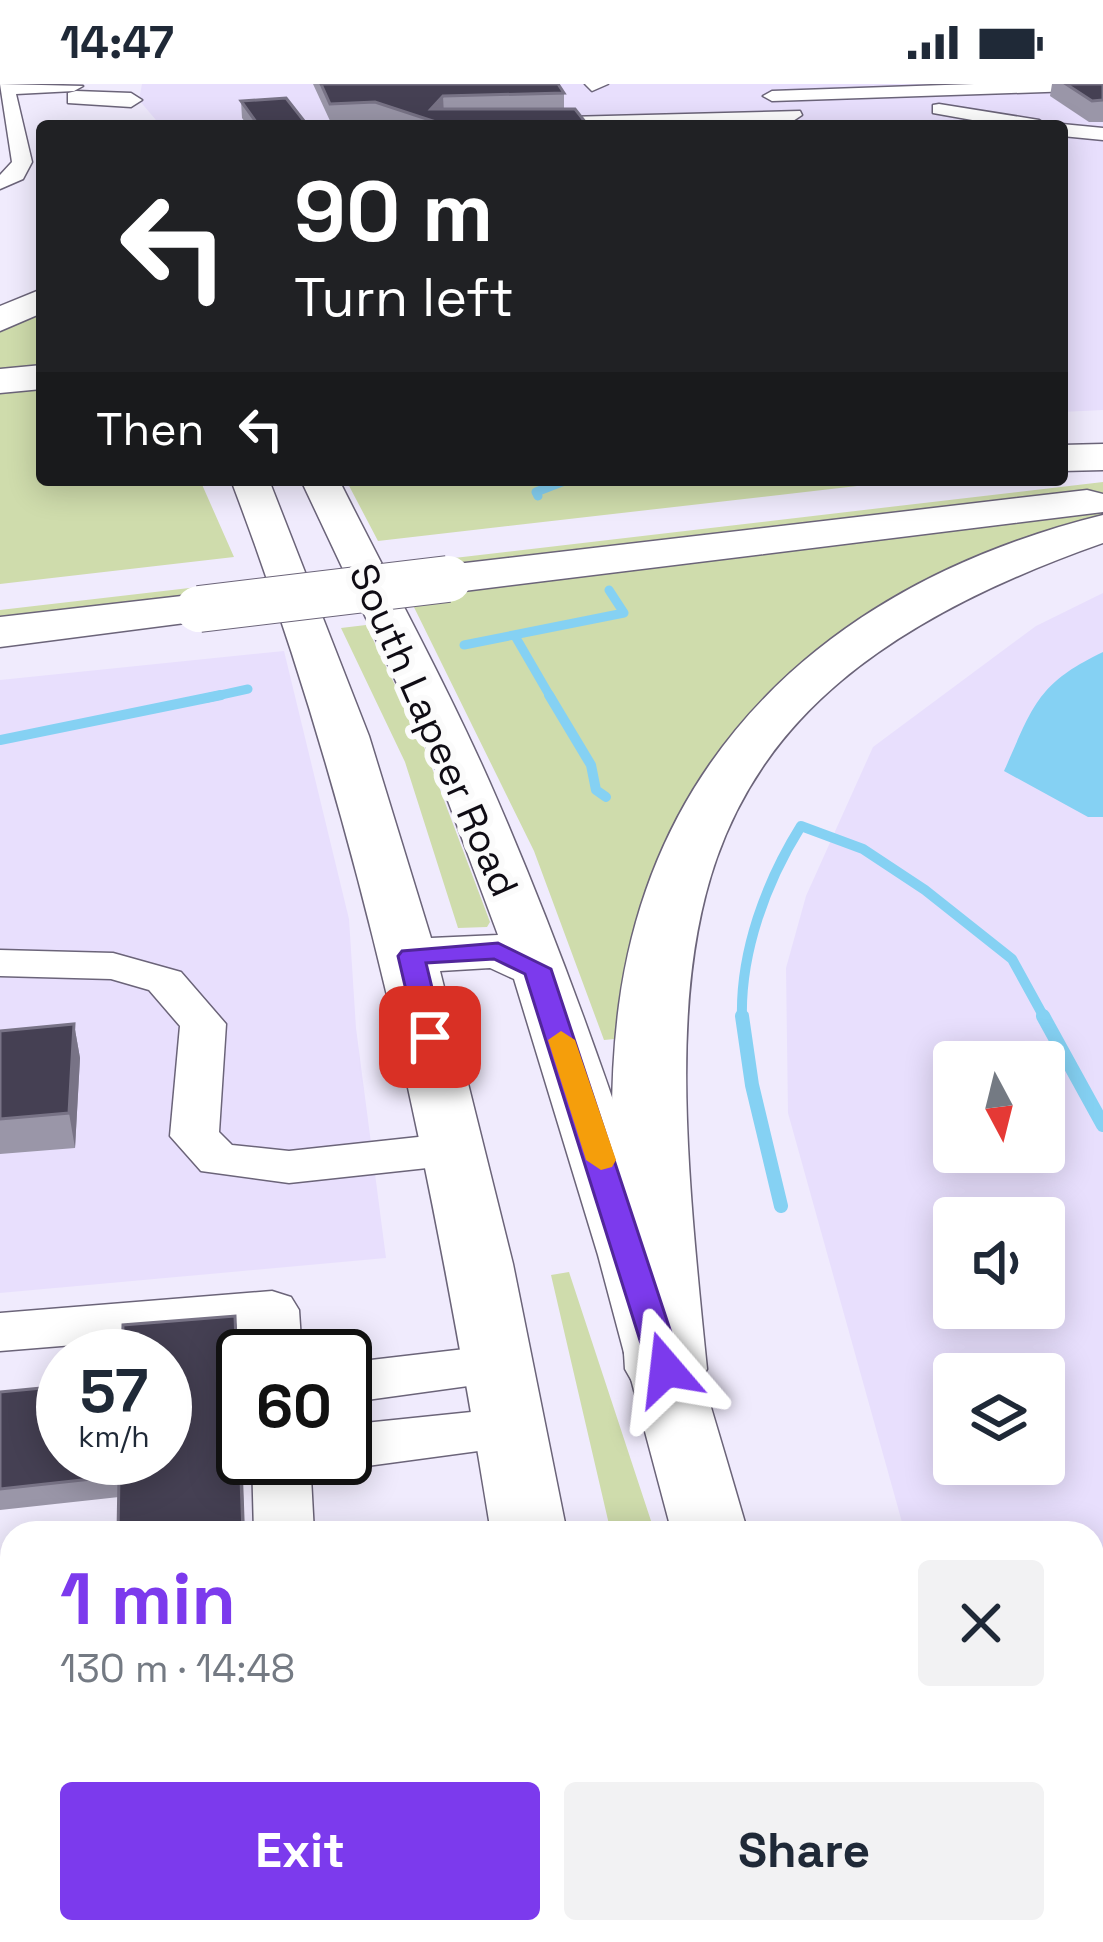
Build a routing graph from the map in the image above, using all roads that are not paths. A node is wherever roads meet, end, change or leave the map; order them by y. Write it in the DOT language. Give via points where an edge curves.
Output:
graph roads {
  1 [pos="1103,85"];
  2 [pos="5,86"];
  3 [pos="75,89"];
  4 [pos="766,90"];
  5 [pos="878,95"];
  6 [pos="133,103"];
  7 [pos="83,120"];
  8 [pos="799,120"];
  9 [pos="1009,120"];
  10 [pos="1068,131"];
  11 [pos="1103,134"];
  12 [pos="0,183"];
  13 [pos="36,303"];
  14 [pos="0,320"];
  15 [pos="36,378"];
  16 [pos="0,381"];
  17 [pos="1103,457"];
  18 [pos="1068,458"];
  19 [pos="1103,470"];
  20 [pos="1068,474"];
  21 [pos="252,486"];
  22 [pos="323,486"];
  23 [pos="978,486"];
  24 [pos="1103,502"];
  25 [pos="1103,528"];
  26 [pos="438,563"];
  27 [pos="195,592"];
  28 [pos="0,598"];
  29 [pos="0,632"];
  30 [pos="411,956"];
  31 [pos="0,963"];
  32 [pos="537,969"];
  33 [pos="455,1149"];
  34 [pos="273,1329"];
  35 [pos="0,1332"];
  36 [pos="666,1369"];
  37 [pos="372,1385"];
  38 [pos="505,1397"];
  39 [pos="372,1439"];
  40 [pos="282,1485"];
  41 [pos="284,1521"];
  42 [pos="528,1521"];
  43 [pos="707,1521"];
  1 -- 5 [label="street"];
  2 -- 3 [label="street"];
  2 -- 12 [label="street" via="22,162"];
  3 -- 6 [label="main road"];
  3 -- 7 [label="main road"];
  4 -- 5 [label="street"];
  4 -- 8 [label="street"];
  5 -- 9 [label="street"];
  10 -- 11 [label="street"];
  13 -- 14 [label="highway"];
  15 -- 16 [label="highway"];
  17 -- 18 [label="highway"];
  19 -- 20 [label="highway"];
  21 -- 30 [label="main road, South Lapeer Road" via="305,613"];
  22 -- 32 [label="main road, South Lapeer Road" via="442,727"];
  23 -- 26 [label="highway"];
  24 -- 26 [label="highway"];
  25 -- 36 [label="highway" via="961,581 865,635 788,698 712,794 673,886 652,1007 651,1167"];
  26 -- 27 [label="highway, bridge"];
  27 -- 28 [label="highway"];
  27 -- 29 [label="highway"];
  30 -- 32 [label="main road" via="498,951"];
  30 -- 33 [label="main road, South Lapeer Road"];
  31 -- 33 [label="street" via="112,966 165,981 202,1024 194,1136 218,1160 289,1167"];
  32 -- 36 [label="main road, South Lapeer Road"];
  33 -- 38 [label="main road, South Lapeer Road"];
  34 -- 35 [label="street" via="272,1310"];
  36 -- 43 [label="main road, South Lapeer Road"];
  37 -- 38 [label="street"];
  38 -- 39 [label="street"];
  38 -- 42 [label="main road, South Lapeer Road"];
  40 -- 41 [label="street"];
}
